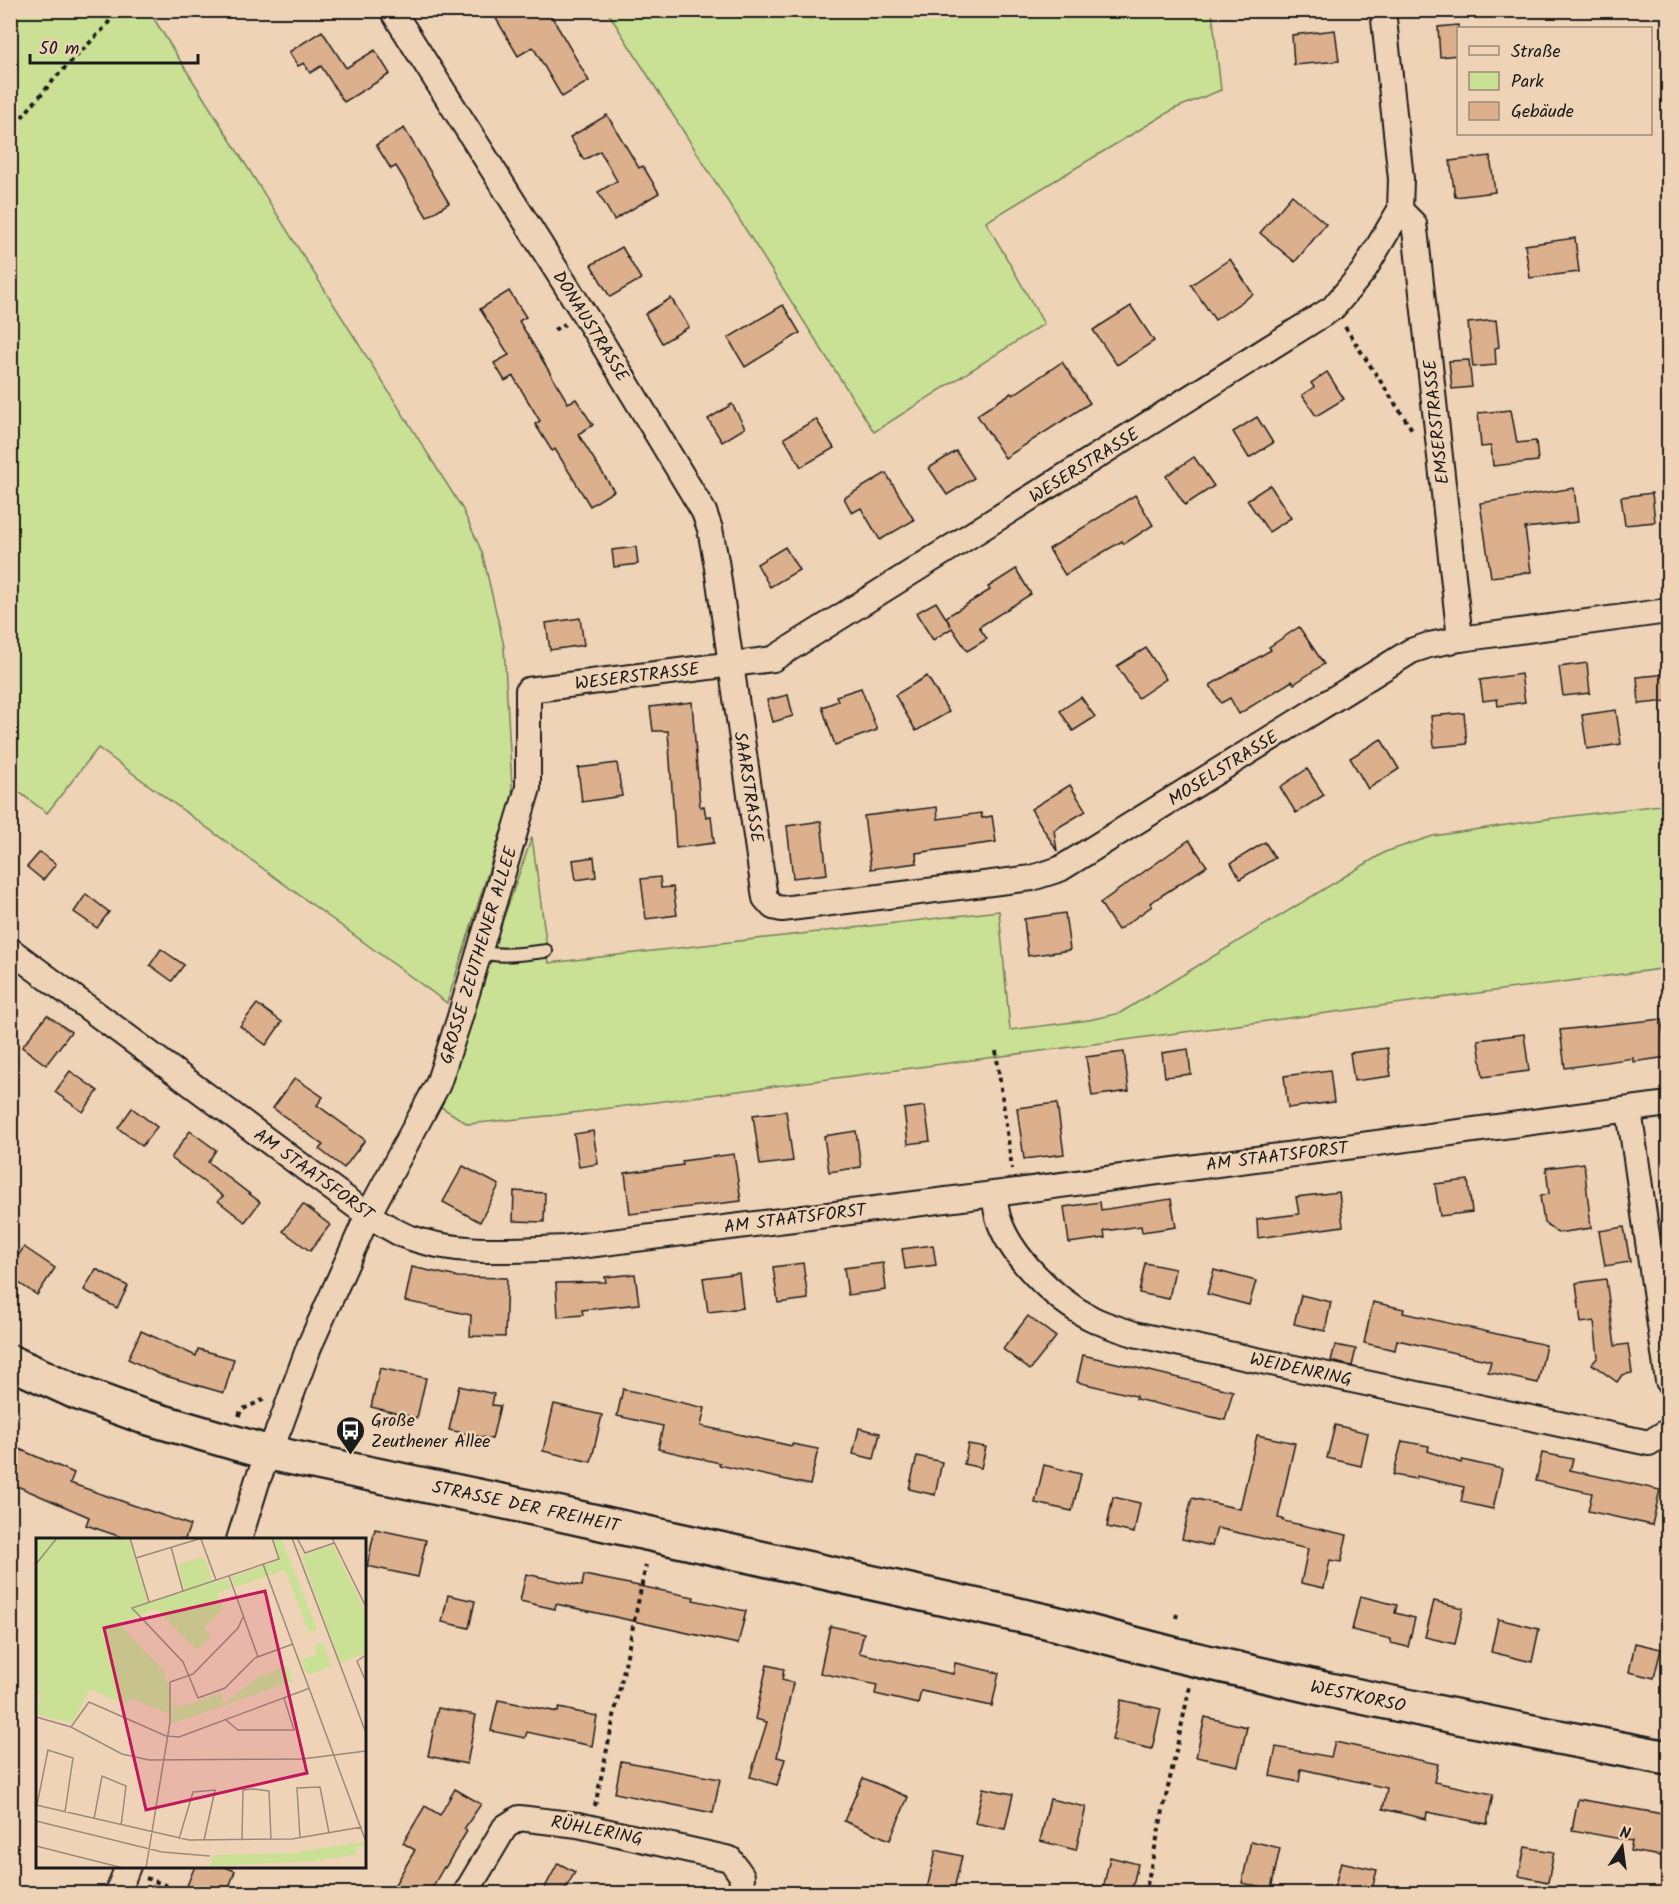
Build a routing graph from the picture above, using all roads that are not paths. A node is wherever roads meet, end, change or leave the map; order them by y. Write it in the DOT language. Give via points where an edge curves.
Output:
graph roads {
  1 [pos="392,10"];
  2 [pos="1383,10"];
  3 [pos="1400,210"];
  4 [pos="1668,611"];
  5 [pos="1460,639"];
  6 [pos="730,664"];
  7 [pos="528,690"];
  8 [pos="773,907"];
  9 [pos="10,950"];
  10 [pos="546,951"];
  11 [pos="478,952"];
  12 [pos="1668,1104"];
  13 [pos="1629,1110"];
  14 [pos="1004,1192"];
  15 [pos="368,1215"];
  16 [pos="10,1362"];
  17 [pos="1668,1382"];
  18 [pos="1668,1431"];
  19 [pos="270,1453"];
  20 [pos="239,1538"];
  21 [pos="1050,1622"];
  22 [pos="1668,1758"];
  23 [pos="127,1868"];
  24 [pos="117,1893"];
  25 [pos="465,1893"];
  26 [pos="741,1893"];
  1 -- 6 [label="street, DONAUSTRASSE" via="704,512 716,561"];
  2 -- 3 [label="street, WESERSTRASSE" via="1401,179"];
  3 -- 5 [label="street, EMSERSTRASSE" via="1414,224 1415,231"];
  3 -- 6 [label="street, WESERSTRASSE" via="1363,272 1333,308 773,659"];
  4 -- 5 [label="street, MOSELSTRASSE"];
  5 -- 8 [label="street, MOSELSTRASSE" via="1429,645 1394,661 1060,869 1032,878"];
  6 -- 7 [label="street, WESERSTRASSE"];
  6 -- 8 [label="street, SAARSTRASSE" via="765,898"];
  7 -- 11 [label="street, GROSSE ZEUTHENER ALLEE" via="528,788"];
  9 -- 15 [label="street, AM STAATSFORST"];
  10 -- 11 [label="lane" via="518,955"];
  11 -- 15 [label="street, GROSSE ZEUTHENER ALLEE" via="438,1084"];
  12 -- 13 [label="street, AM STAATSFORST"];
  13 -- 14 [label="street, AM STAATSFORST"];
  13 -- 17 [label="street"];
  14 -- 15 [label="street, AM STAATSFORST" via="564,1248 492,1251 407,1237"];
  14 -- 18 [label="street, WEIDENRING" via="998,1217 1024,1262 1053,1293 1090,1318 1134,1334 1649,1443"];
  15 -- 19 [label="street, GROSSE ZEUTHENER ALLEE" via="309,1347"];
  16 -- 19 [label="street, STRASSE DER FREIHEIT" via="75,1392 142,1416"];
  19 -- 20 [label="street, GROSSE ZEUTHENER ALLEE"];
  19 -- 21 [label="street, STRASSE DER FREIHEIT"];
  21 -- 22 [label="street, WESTKORSO" via="1261,1675"];
  23 -- 24 [label="street"];
  25 -- 26 [label="street, RÜHLERING" via="505,1827 519,1818 590,1827 729,1859 742,1876"];
}
